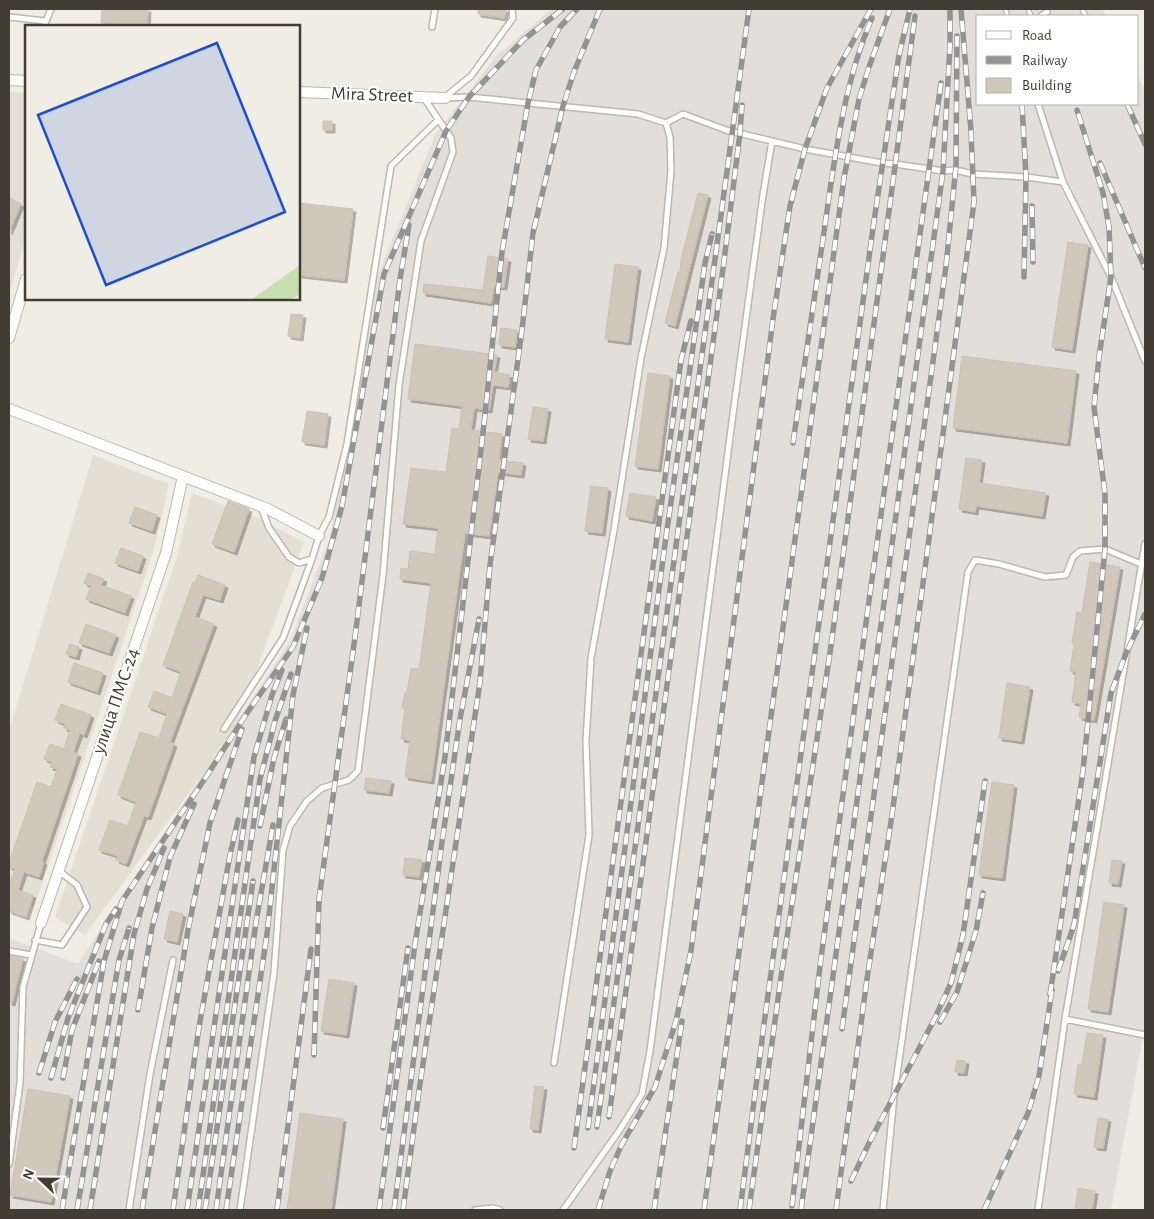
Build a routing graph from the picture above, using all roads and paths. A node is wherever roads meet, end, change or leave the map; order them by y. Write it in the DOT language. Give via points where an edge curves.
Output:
graph roads {
  1 [pos="51,9"];
  2 [pos="434,9"];
  3 [pos="512,9"];
  4 [pos="1047,12"];
  5 [pos="1042,15"];
  6 [pos="9,17"];
  7 [pos="45,24"];
  8 [pos="432,27"];
  9 [pos="9,80"];
  10 [pos="25,81"];
  11 [pos="300,92"];
  12 [pos="423,97"];
  13 [pos="445,98"];
  14 [pos="1038,105"];
  15 [pos="438,120"];
  16 [pos="666,123"];
  17 [pos="772,141"];
  18 [pos="1063,182"];
  19 [pos="25,282"];
  20 [pos="9,338"];
  21 [pos="1145,361"];
  22 [pos="9,410"];
  23 [pos="183,476"];
  24 [pos="260,506"];
  25 [pos="320,536"];
  26 [pos="1145,544"];
  27 [pos="312,559"];
  28 [pos="1141,564"];
  29 [pos="224,729"];
  30 [pos="58,870"];
  31 [pos="41,923"];
  32 [pos="35,940"];
  33 [pos="9,951"];
  34 [pos="31,955"];
  35 [pos="173,960"];
  36 [pos="1065,1019"];
  37 [pos="1145,1035"];
  38 [pos="554,1063"];
  39 [pos="9,1164"];
  40 [pos="130,1210"];
  41 [pos="240,1210"];
  42 [pos="474,1210"];
  43 [pos="500,1210"];
  44 [pos="563,1210"];
  45 [pos="883,1210"];
  46 [pos="1038,1210"];
  1 -- 7 [label="lane"];
  2 -- 8 [label="lane"];
  3 -- 13 [label="lane" via="512,18 471,76"];
  4 -- 5 [label="lane"];
  6 -- 7 [label="lane"];
  9 -- 10 [label="street"];
  11 -- 12 [label="street, Mira Street"];
  12 -- 13 [label="street, Mira Street"];
  12 -- 15 [label="lane"];
  13 -- 16 [label="lane" via="477,98 638,114"];
  14 -- 18 [label="lane"];
  15 -- 25 [label="lane" via="391,166 347,444 329,517"];
  15 -- 41 [label="lane" via="451,138 453,152 421,241 399,386 383,575 358,770 349,780 322,788 307,801 290,826 283,850 274,974"];
  16 -- 17 [label="lane" via="683,114 726,130"];
  16 -- 38 [label="lane" via="670,137 671,171 664,248 591,658 586,741 589,836"];
  17 -- 18 [label="lane" via="882,163"];
  17 -- 44 [label="lane" via="642,1094"];
  18 -- 21 [label="lane" via="1111,277"];
  19 -- 20 [label="street"];
  22 -- 23 [label="street"];
  23 -- 24 [label="street"];
  23 -- 30 [label="street, улица ПМС-24" via="166,553"];
  24 -- 25 [label="street"];
  24 -- 27 [label="lane" via="269,528 288,557 299,563"];
  25 -- 27 [label="lane"];
  26 -- 28 [label="lane"];
  27 -- 29 [label="lane" via="283,638"];
  28 -- 36 [label="lane"];
  28 -- 45 [label="lane" via="1105,549 1080,551 1073,557 1066,575 1045,577 975,560 968,572 894,1096"];
  30 -- 31 [label="street, улица ПМС-24"];
  30 -- 32 [label="lane" via="77,885 87,907 62,945"];
  31 -- 32 [label="lane"];
  32 -- 34 [label="lane"];
  33 -- 34 [label="lane"];
  34 -- 39 [label="lane" via="23,986 20,1082"];
  35 -- 40 [label="lane" via="150,1074"];
  36 -- 37 [label="lane"];
  36 -- 46 [label="lane"];
  42 -- 43 [label="lane"];
}
